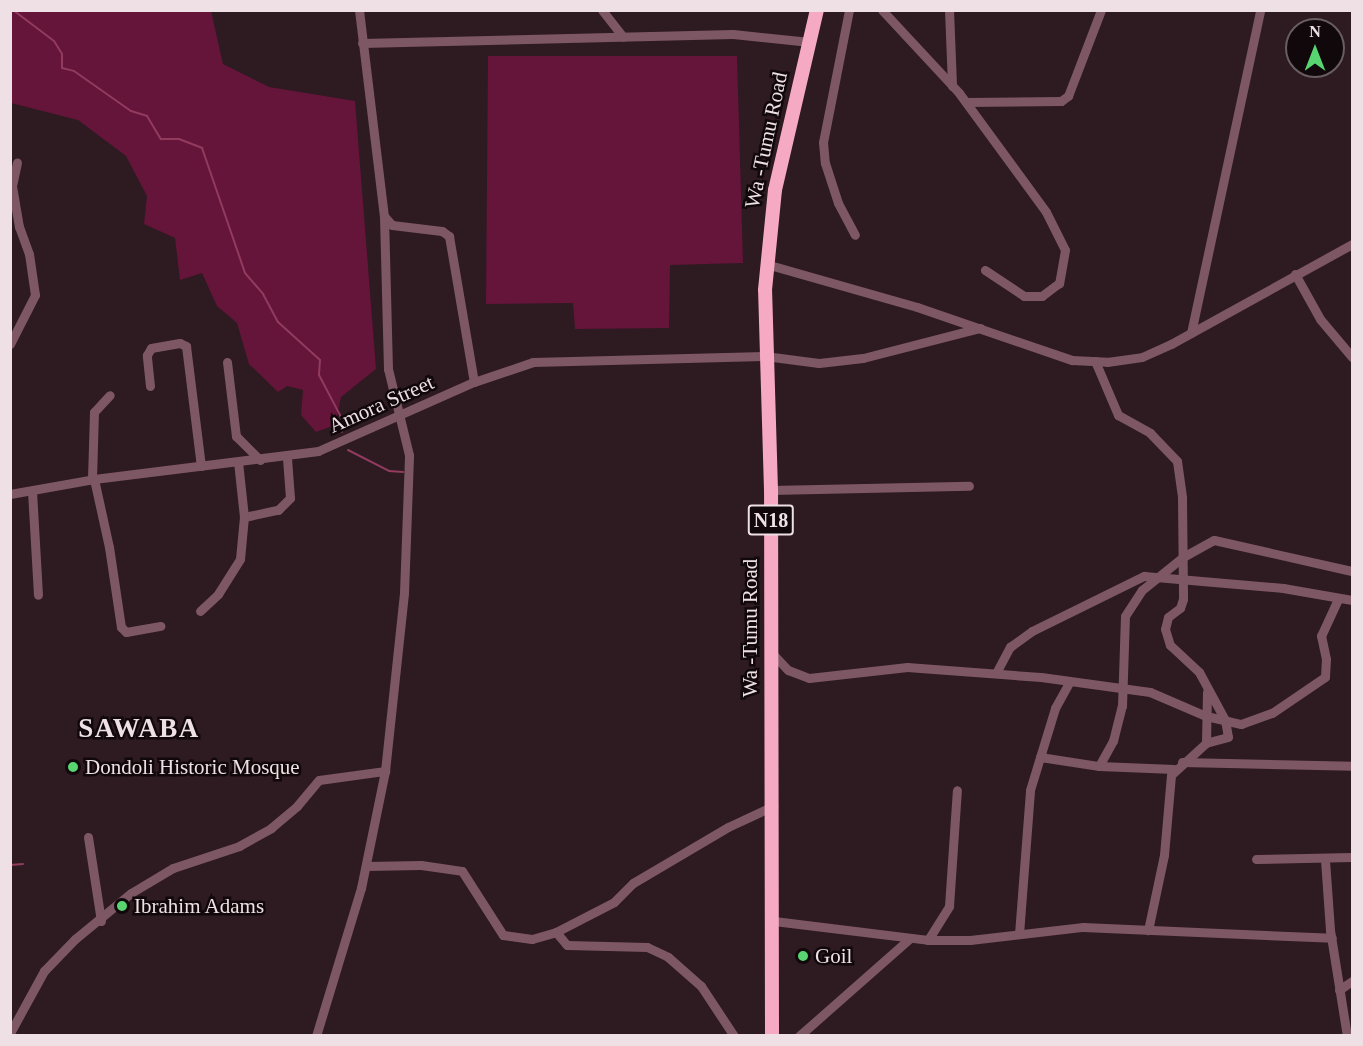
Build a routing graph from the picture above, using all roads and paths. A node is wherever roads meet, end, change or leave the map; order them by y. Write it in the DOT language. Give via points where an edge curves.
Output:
graph roads {
  1 [pos="358,10"];
  2 [pos="602,10"];
  3 [pos="817,10"];
  4 [pos="849,10"];
  5 [pos="882,10"];
  6 [pos="949,10"];
  7 [pos="1101,10"];
  8 [pos="1260,10"];
  9 [pos="623,37"];
  10 [pos="810,42"];
  11 [pos="362,43"];
  12 [pos="952,86"];
  13 [pos="966,102"];
  14 [pos="17,163"];
  15 [pos="384,216"];
  16 [pos="855,235"];
  17 [pos="1353,244"];
  18 [pos="766,264"];
  19 [pos="985,270"];
  20 [pos="1295,274"];
  21 [pos="980,328"];
  22 [pos="1191,333"];
  23 [pos="10,344"];
  24 [pos="765,356"];
  25 [pos="1353,357"];
  26 [pos="1095,361"];
  27 [pos="227,362"];
  28 [pos="474,382"];
  29 [pos="150,386"];
  30 [pos="110,395"];
  31 [pos="400,415"];
  32 [pos="287,458"];
  33 [pos="260,460"];
  34 [pos="238,462"];
  35 [pos="201,466"];
  36 [pos="93,479"];
  37 [pos="969,486"];
  38 [pos="771,490"];
  39 [pos="32,491"];
  40 [pos="10,494"];
  41 [pos="244,517"];
  42 [pos="1183,556"];
  43 [pos="1353,571"];
  44 [pos="1159,576"];
  45 [pos="1183,578"];
  46 [pos="38,596"];
  47 [pos="1338,599"];
  48 [pos="1353,600"];
  49 [pos="200,611"];
  50 [pos="160,626"];
  51 [pos="771,652"];
  52 [pos="996,673"];
  53 [pos="1069,684"];
  54 [pos="1124,691"];
  55 [pos="1207,692"];
  56 [pos="1206,716"];
  57 [pos="1225,720"];
  58 [pos="1206,744"];
  59 [pos="1040,757"];
  60 [pos="1182,762"];
  61 [pos="1099,766"];
  62 [pos="1353,766"];
  63 [pos="1174,769"];
  64 [pos="385,771"];
  65 [pos="957,790"];
  66 [pos="773,806"];
  67 [pos="88,837"];
  68 [pos="1353,857"];
  69 [pos="1256,859"];
  70 [pos="1325,860"];
  71 [pos="366,866"];
  72 [pos="101,921"];
  73 [pos="774,921"];
  74 [pos="1148,930"];
  75 [pos="556,932"];
  76 [pos="1019,934"];
  77 [pos="910,938"];
  78 [pos="1332,938"];
  79 [pos="928,940"];
  80 [pos="1353,981"];
  81 [pos="1339,990"];
  82 [pos="10,1033"];
  83 [pos="316,1035"];
  84 [pos="735,1035"];
  85 [pos="772,1035"];
  86 [pos="799,1035"];
  87 [pos="1347,1035"];
  1 -- 11 [label="street"];
  2 -- 9 [label="street"];
  3 -- 10 [label="highway, Wa -Tumu Road / N18"];
  4 -- 16 [label="street" via="823,142 825,163 838,203"];
  5 -- 12 [label="street"];
  6 -- 12 [label="street"];
  7 -- 13 [label="street" via="1068,96 1060,101"];
  8 -- 22 [label="street"];
  9 -- 10 [label="street" via="734,34"];
  9 -- 11 [label="street"];
  10 -- 18 [label="highway, Wa -Tumu Road / N18" via="780,167"];
  11 -- 15 [label="street"];
  12 -- 13 [label="street"];
  13 -- 19 [label="street" via="1046,212 1065,250 1059,284 1042,296 1024,296"];
  14 -- 23 [label="street" via="12,186 35,295"];
  15 -- 28 [label="street" via="392,225 442,231 449,236 461,288"];
  15 -- 31 [label="street" via="388,369"];
  17 -- 20 [label="street"];
  18 -- 21 [label="street"];
  18 -- 24 [label="highway, Wa -Tumu Road / N18"];
  20 -- 22 [label="street"];
  20 -- 25 [label="street" via="1320,319"];
  21 -- 24 [label="street, Amora Street" via="863,358 819,363"];
  21 -- 26 [label="street" via="1072,360"];
  22 -- 26 [label="street" via="1142,357"];
  24 -- 28 [label="street, Amora Street" via="533,362"];
  24 -- 38 [label="highway, Wa -Tumu Road / N18"];
  26 -- 42 [label="street" via="1118,415 1150,433 1177,461"];
  27 -- 33 [label="street" via="236,436"];
  28 -- 31 [label="street, Amora Street"];
  29 -- 35 [label="street" via="147,355 151,348 180,343 186,346"];
  30 -- 36 [label="street" via="94,412"];
  31 -- 32 [label="street, Amora Street" via="318,451"];
  31 -- 64 [label="street" via="409,455 404,592"];
  32 -- 33 [label="street, Amora Street"];
  32 -- 41 [label="street" via="290,498 278,510"];
  33 -- 34 [label="street, Amora Street"];
  34 -- 35 [label="street, Amora Street"];
  34 -- 41 [label="street"];
  35 -- 36 [label="street, Amora Street"];
  36 -- 39 [label="street, Amora Street"];
  36 -- 50 [label="street" via="109,547 121,627 126,632"];
  37 -- 38 [label="street"];
  38 -- 51 [label="highway, Wa -Tumu Road / N18"];
  39 -- 40 [label="street, Amora Street"];
  39 -- 46 [label="street"];
  41 -- 49 [label="street" via="240,559 218,594"];
  42 -- 43 [label="street" via="1214,540"];
  42 -- 44 [label="street"];
  42 -- 45 [label="street"];
  44 -- 45 [label="street"];
  44 -- 52 [label="street" via="1127,583 1032,631 1010,647"];
  44 -- 54 [label="street" via="1142,590 1125,616"];
  45 -- 47 [label="street" via="1283,588"];
  45 -- 55 [label="street" via="1182,604 1166,622 1167,641 1199,672"];
  47 -- 48 [label="street"];
  47 -- 57 [label="street" via="1321,636 1326,659 1324,677 1255,721 1241,724"];
  51 -- 52 [label="street" via="788,670 809,678 908,667"];
  51 -- 66 [label="highway, Wa -Tumu Road / N18"];
  52 -- 53 [label="street"];
  53 -- 54 [label="street"];
  53 -- 59 [label="street" via="1055,708"];
  54 -- 56 [label="street" via="1150,692"];
  54 -- 61 [label="street" via="1113,741"];
  55 -- 56 [label="street"];
  55 -- 57 [label="street"];
  56 -- 57 [label="street"];
  56 -- 58 [label="street"];
  57 -- 58 [label="street" via="1228,736"];
  58 -- 60 [label="street"];
  59 -- 61 [label="street"];
  59 -- 76 [label="street" via="1030,789"];
  60 -- 62 [label="street"];
  60 -- 63 [label="street"];
  61 -- 63 [label="street"];
  63 -- 74 [label="street" via="1167,797 1164,855"];
  64 -- 71 [label="street"];
  64 -- 72 [label="street" via="319,780 271,828 239,846 173,868 131,893"];
  65 -- 79 [label="street" via="949,906"];
  66 -- 73 [label="highway, Wa -Tumu Road / N18"];
  66 -- 75 [label="street" via="728,827 633,883 614,902 578,917"];
  67 -- 72 [label="street"];
  68 -- 70 [label="street"];
  69 -- 70 [label="street"];
  70 -- 78 [label="street"];
  71 -- 75 [label="street" via="456,869 476,888 503,935 532,939"];
  71 -- 83 [label="street"];
  72 -- 82 [label="street" via="75,939 44,971"];
  73 -- 77 [label="street"];
  73 -- 85 [label="highway, Wa -Tumu Road / N18"];
  74 -- 76 [label="street" via="1083,927"];
  74 -- 78 [label="street"];
  75 -- 84 [label="street" via="567,945 647,947 668,957 700,986"];
  76 -- 79 [label="street"];
  77 -- 79 [label="street"];
  77 -- 86 [label="street"];
  78 -- 81 [label="street"];
  80 -- 81 [label="street"];
  81 -- 87 [label="street"];
}
